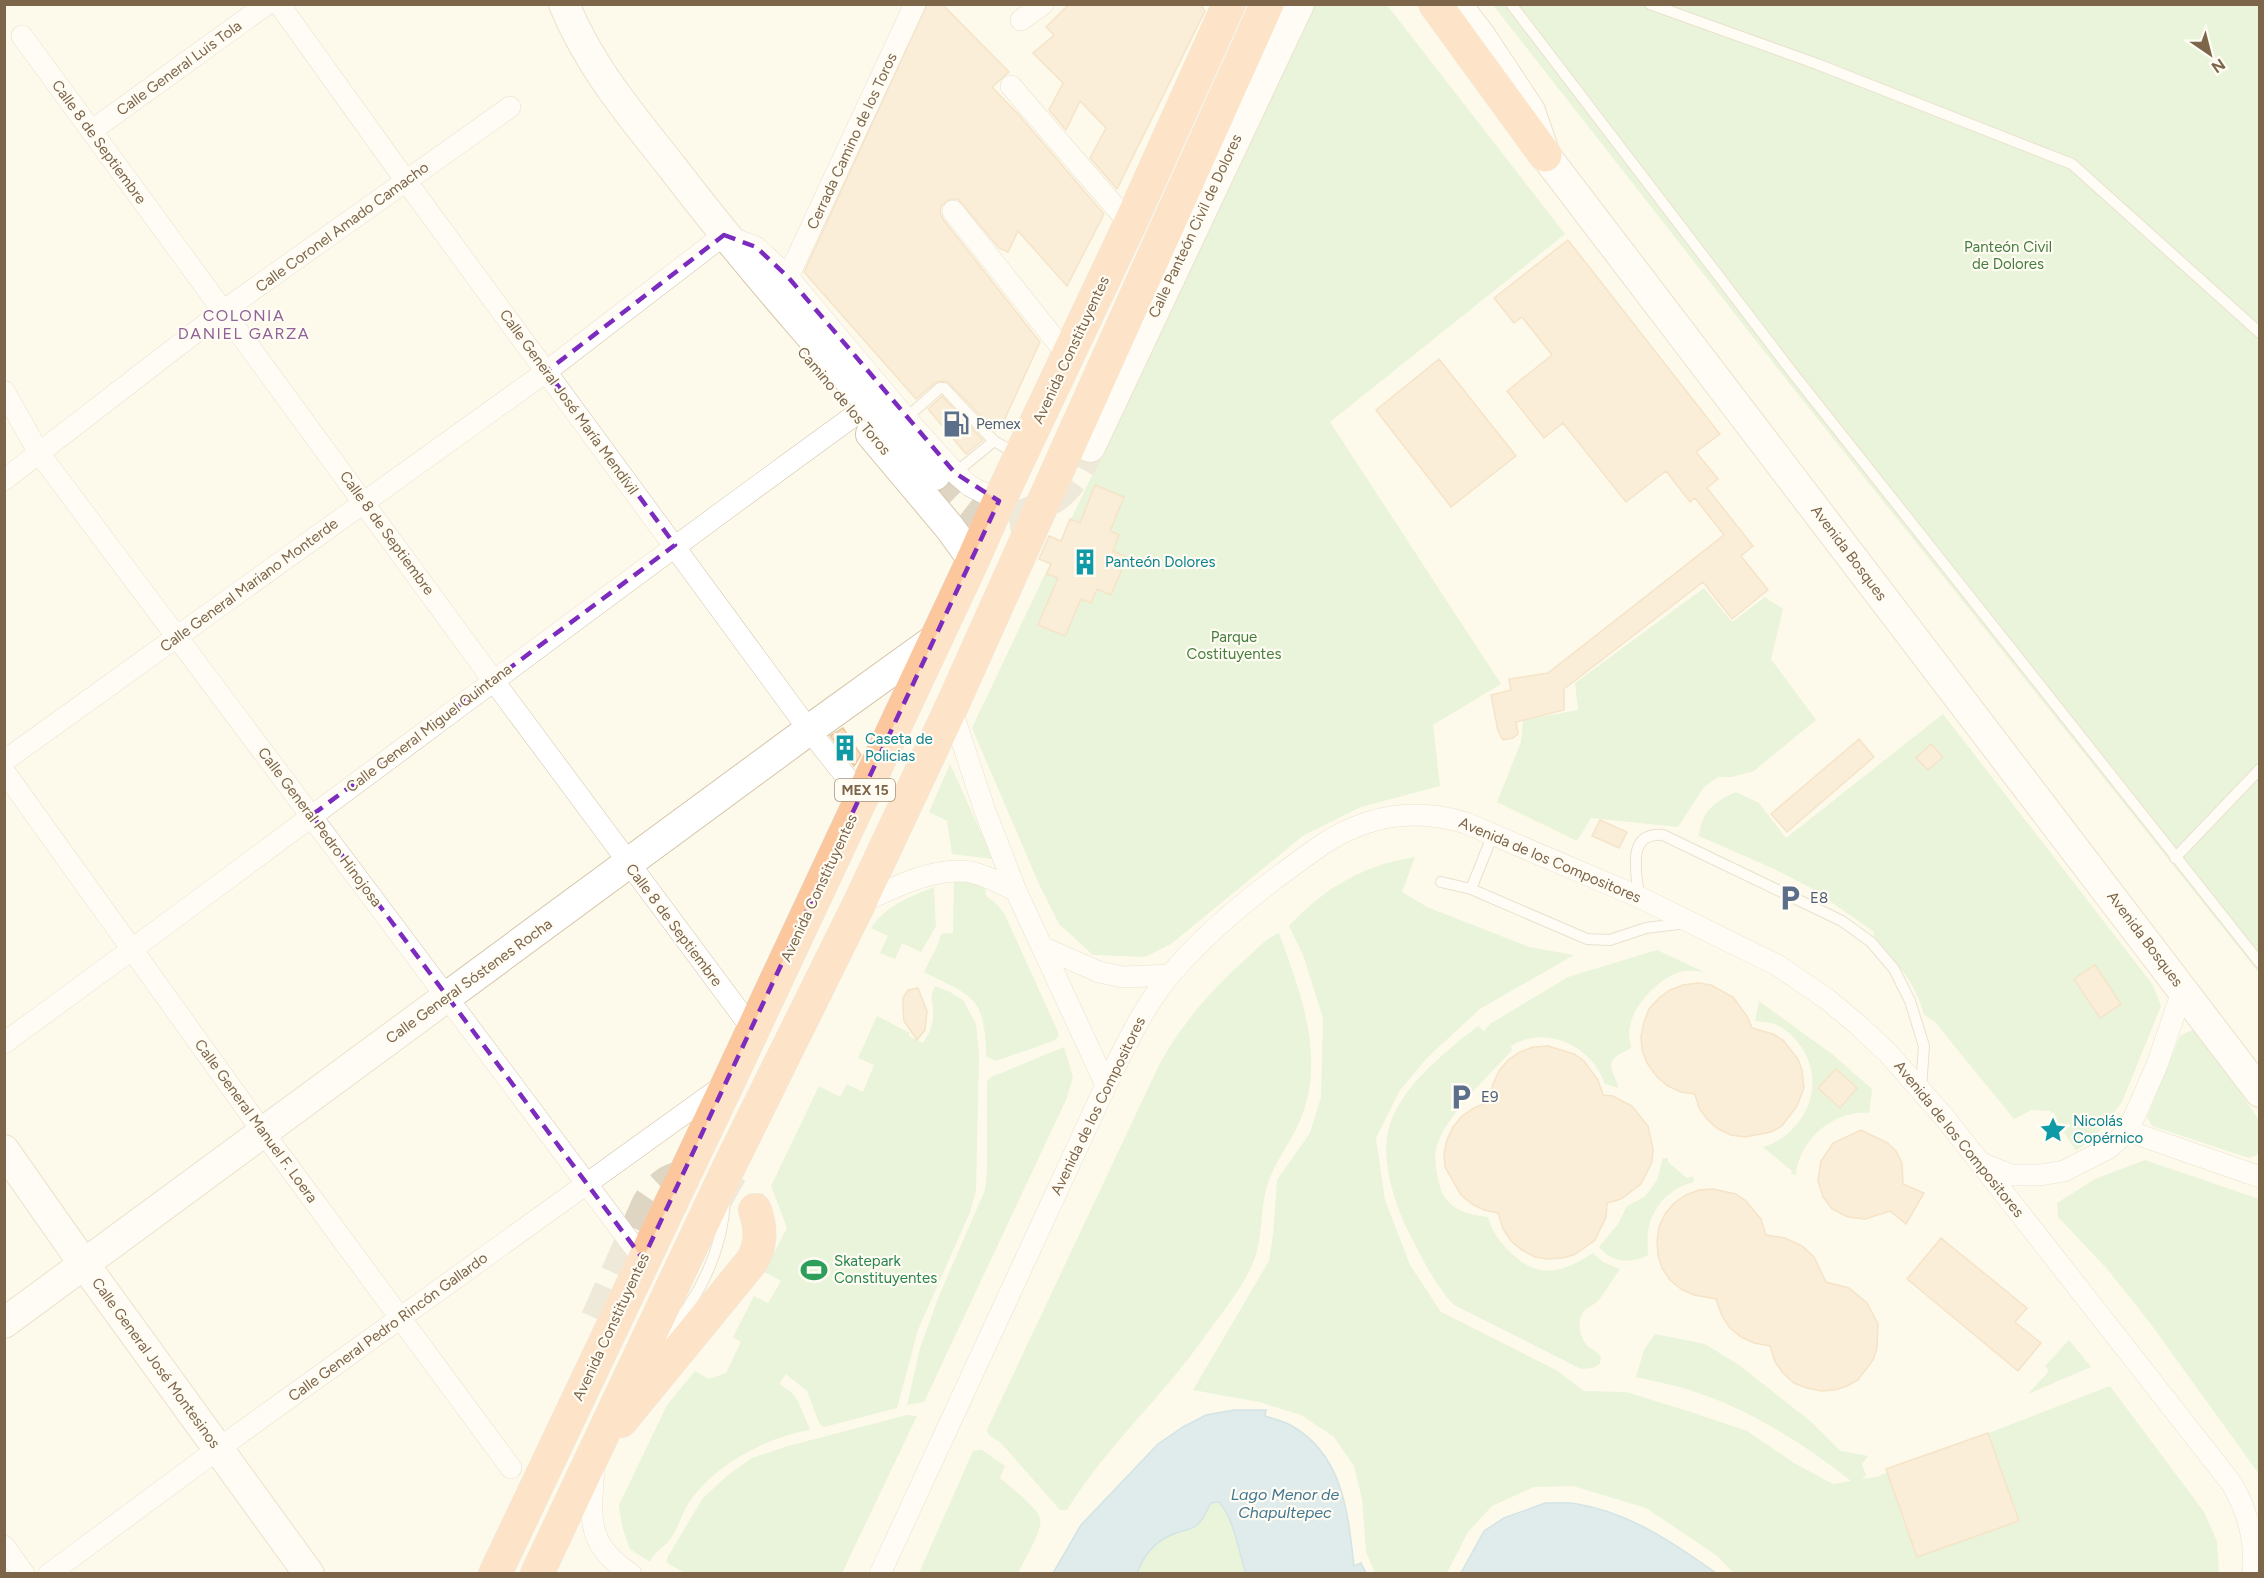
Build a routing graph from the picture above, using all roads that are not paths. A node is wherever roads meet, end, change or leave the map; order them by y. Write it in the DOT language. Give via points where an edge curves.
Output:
graph roads {
  1 [pos="267,4"];
  2 [pos="279,4"];
  3 [pos="564,4"];
  4 [pos="915,4"];
  5 [pos="1042,4"];
  6 [pos="1267,4"];
  7 [pos="1299,4"];
  8 [pos="1419,4"];
  9 [pos="1435,4"];
  10 [pos="1456,4"];
  11 [pos="1511,4"];
  12 [pos="1650,4"];
  13 [pos="1229,5"];
  14 [pos="1021,20"];
  15 [pos="22,36"];
  16 [pos="1011,86"];
  17 [pos="510,107"];
  18 [pos="91,131"];
  19 [pos="1545,155"];
  20 [pos="406,181"];
  21 [pos="953,211"];
  22 [pos="1130,224"];
  23 [pos="724,235"];
  24 [pos="788,277"];
  25 [pos="223,311"];
  26 [pos="2259,333"];
  27 [pos="1069,357"];
  28 [pos="547,371"];
  29 [pos="4,391"];
  30 [pos="855,415"];
  31 [pos="906,418"];
  32 [pos="1090,447"];
  33 [pos="1007,448"];
  34 [pos="39,453"];
  35 [pos="945,474"];
  36 [pos="4,480"];
  37 [pos="999,501"];
  38 [pos="365,503"];
  39 [pos="675,545"];
  40 [pos="973,560"];
  41 [pos="178,636"];
  42 [pos="934,640"];
  43 [pos="493,680"];
  44 [pos="951,708"];
  45 [pos="809,730"];
  46 [pos="4,761"];
  47 [pos="2259,769"];
  48 [pos="4,771"];
  49 [pos="862,797"];
  50 [pos="312,815"];
  51 [pos="1493,834"];
  52 [pos="2175,858"];
  53 [pos="628,864"];
  54 [pos="1441,882"];
  55 [pos="1471,889"];
  56 [pos="1016,891"];
  57 [pos="1639,897"];
  58 [pos="858,904"];
  59 [pos="1693,922"];
  60 [pos="1042,947"];
  61 [pos="132,950"];
  62 [pos="2259,963"];
  63 [pos="1170,975"];
  64 [pos="2183,989"];
  65 [pos="446,998"];
  66 [pos="753,1030"];
  67 [pos="4,1043"];
  68 [pos="729,1081"];
  69 [pos="2257,1084"];
  70 [pos="1106,1085"];
  71 [pos="1921,1089"];
  72 [pos="2128,1131"];
  73 [pos="263,1132"];
  74 [pos="4,1150"];
  75 [pos="1981,1162"];
  76 [pos="2259,1178"];
  77 [pos="586,1185"];
  78 [pos="755,1210"];
  79 [pos="643,1259"];
  80 [pos="84,1264"];
  81 [pos="401,1317"];
  82 [pos="597,1319"];
  83 [pos="4,1323"];
  84 [pos="218,1449"];
  85 [pos="595,1449"];
  86 [pos="512,1468"];
  87 [pos="4,1545"];
  88 [pos="497,1569"];
  89 [pos="24,1574"];
  90 [pos="48,1574"];
  91 [pos="309,1574"];
  92 [pos="537,1574"];
  93 [pos="631,1574"];
  94 [pos="880,1574"];
  95 [pos="2253,1574"];
  1 -- 18 [label="street, Calle General Luis Tola"];
  2 -- 20 [label="street, Calle General José María Mendívil"];
  3 -- 23 [label="street, Camino de los Toros" via="586,52 605,81"];
  4 -- 24 [label="street, Cerrada Camino de los Toros"];
  5 -- 14 [label="street"];
  6 -- 44 [label="highway, MEX 15"];
  7 -- 32 [label="street, Calle Panteón Civil de Dolores"];
  8 -- 19 [label="street" via="1484,94"];
  9 -- 19 [label="highway"];
  10 -- 19 [label="street, Avenida Bosques" via="1530,111"];
  11 -- 52 [label="lane" via="1792,372"];
  12 -- 26 [label="lane" via="1817,64 2072,164"];
  13 -- 22 [label="highway, Avenida Constituyentes / MEX 15"];
  15 -- 18 [label="street, Calle 8 de Septiembre"];
  16 -- 22 [label="street"];
  17 -- 20 [label="street, Calle Coronel Amado Camacho"];
  18 -- 25 [label="street, Calle 8 de Septiembre"];
  19 -- 64 [label="street, Avenida Bosques"];
  20 -- 25 [label="street, Calle Coronel Amado Camacho"];
  20 -- 28 [label="street, Calle General José María Mendívil"];
  21 -- 27 [label="street"];
  22 -- 27 [label="highway, Avenida Constituyentes / MEX 15"];
  23 -- 24 [label="street" via="756,247"];
  23 -- 28 [label="street, Calle General Mariano Monterde"];
  23 -- 30 [label="street, Camino de los Toros" via="743,278"];
  23 -- 35 [label="street, Camino de los Toros"];
  24 -- 31 [label="street"];
  25 -- 34 [label="street, Calle Coronel Amado Camacho"];
  25 -- 38 [label="street, Calle 8 de Septiembre"];
  27 -- 33 [label="highway, Avenida Constituyentes / MEX 15"];
  28 -- 38 [label="street, Calle General Mariano Monterde"];
  28 -- 39 [label="street, Calle General José María Mendívil"];
  29 -- 34 [label="street, Calle General Pedro Hinojosa"];
  30 -- 39 [label="street, Calle General Miguel Quintana"];
  30 -- 40 [label="street, Camino de los Toros"];
  31 -- 33 [label="lane" via="944,388"];
  31 -- 35 [label="street"];
  33 -- 35 [label="lane"];
  33 -- 37 [label="highway, Avenida Constituyentes / MEX 15"];
  34 -- 36 [label="street, Calle Coronel Amado Camacho"];
  34 -- 41 [label="street, Calle General Pedro Hinojosa"];
  35 -- 37 [label="street"];
  37 -- 40 [label="highway, Avenida Constituyentes / MEX 15"];
  38 -- 41 [label="street, Calle General Mariano Monterde"];
  38 -- 43 [label="street, Calle 8 de Septiembre"];
  39 -- 43 [label="street, Calle General Miguel Quintana"];
  39 -- 45 [label="street, Calle General José María Mendívil"];
  40 -- 42 [label="highway, Avenida Constituyentes / MEX 15"];
  41 -- 46 [label="street, Calle General Mariano Monterde"];
  41 -- 50 [label="street, Calle General Pedro Hinojosa"];
  42 -- 45 [label="street, Calle General Sóstenes Rocha"];
  42 -- 49 [label="highway, Avenida Constituyentes / MEX 15"];
  43 -- 50 [label="street, Calle General Miguel Quintana"];
  43 -- 53 [label="street, Calle 8 de Septiembre"];
  44 -- 56 [label="street"];
  44 -- 58 [label="highway, MEX 15"];
  45 -- 49 [label="street, Calle General José María Mendívil"];
  45 -- 53 [label="street, Calle General Sóstenes Rocha"];
  47 -- 52 [label="lane"];
  48 -- 61 [label="street, Calle General Manuel F. Loera"];
  49 -- 66 [label="highway, Avenida Constituyentes / MEX 15"];
  50 -- 61 [label="street, Calle General Miguel Quintana"];
  50 -- 65 [label="street, Calle General Pedro Hinojosa"];
  51 -- 55 [label="lane"];
  51 -- 57 [label="street, Avenida de los Compositores"];
  51 -- 63 [label="street, Avenida de los Compositores" via="1444,816 1408,814 1349,829 1261,891 1207,936"];
  52 -- 62 [label="lane"];
  53 -- 65 [label="street, Calle General Sóstenes Rocha"];
  53 -- 66 [label="street, Calle 8 de Septiembre"];
  54 -- 55 [label="lane"];
  55 -- 59 [label="lane" via="1587,939 1610,939 1646,928"];
  56 -- 58 [label="street" via="976,873 947,872 892,888"];
  56 -- 60 [label="street"];
  57 -- 59 [label="street, Avenida de los Compositores"];
  57 -- 71 [label="lane" via="1634,854 1642,840 1655,834 1842,921 1871,942 1894,969 1910,1001 1924,1046"];
  58 -- 85 [label="highway, MEX 15"];
  59 -- 71 [label="street, Avenida de los Compositores" via="1777,965 1827,999 1888,1053"];
  60 -- 63 [label="street" via="1099,972"];
  60 -- 70 [label="street"];
  61 -- 67 [label="street, Calle General Miguel Quintana"];
  61 -- 73 [label="street, Calle General Manuel F. Loera"];
  63 -- 70 [label="street, Avenida de los Compositores" via="1145,1012"];
  64 -- 69 [label="street, Avenida Bosques"];
  64 -- 72 [label="street" via="2157,1065"];
  65 -- 73 [label="street, Calle General Sóstenes Rocha"];
  65 -- 77 [label="street, Calle General Pedro Hinojosa"];
  66 -- 68 [label="highway, Avenida Constituyentes / MEX 15"];
  68 -- 77 [label="street, Calle General Pedro Rincón Gallardo"];
  68 -- 79 [label="highway, Avenida Constituyentes / MEX 15"];
  70 -- 94 [label="street, Avenida de los Compositores"];
  71 -- 75 [label="street, Avenida de los Compositores"];
  72 -- 75 [label="street" via="2109,1148 2064,1171 2011,1174"];
  72 -- 76 [label="street"];
  73 -- 80 [label="street, Calle General Sóstenes Rocha"];
  73 -- 81 [label="street, Calle General Manuel F. Loera"];
  74 -- 80 [label="street, Calle General José Montesinos"];
  75 -- 95 [label="street, Avenida de los Compositores" via="2232,1484 2249,1520"];
  77 -- 79 [label="street, Calle General Pedro Hinojosa"];
  77 -- 81 [label="street, Calle General Pedro Rincón Gallardo"];
  78 -- 85 [label="highway" via="760,1237 759,1250 752,1261"];
  79 -- 88 [label="highway, Avenida Constituyentes / MEX 15"];
  80 -- 83 [label="street, Calle General Sóstenes Rocha"];
  80 -- 84 [label="street, Calle General José Montesinos"];
  81 -- 84 [label="street, Calle General Pedro Rincón Gallardo"];
  81 -- 86 [label="street, Calle General Manuel F. Loera"];
  82 -- 88 [label="highway" via="512,1498"];
  84 -- 90 [label="street, Calle General Pedro Rincón Gallardo"];
  84 -- 91 [label="street, Calle General José Montesinos"];
  85 -- 92 [label="highway, MEX 15"];
  85 -- 93 [label="street" via="594,1534 608,1556"];
  87 -- 89 [label="street"];
}
